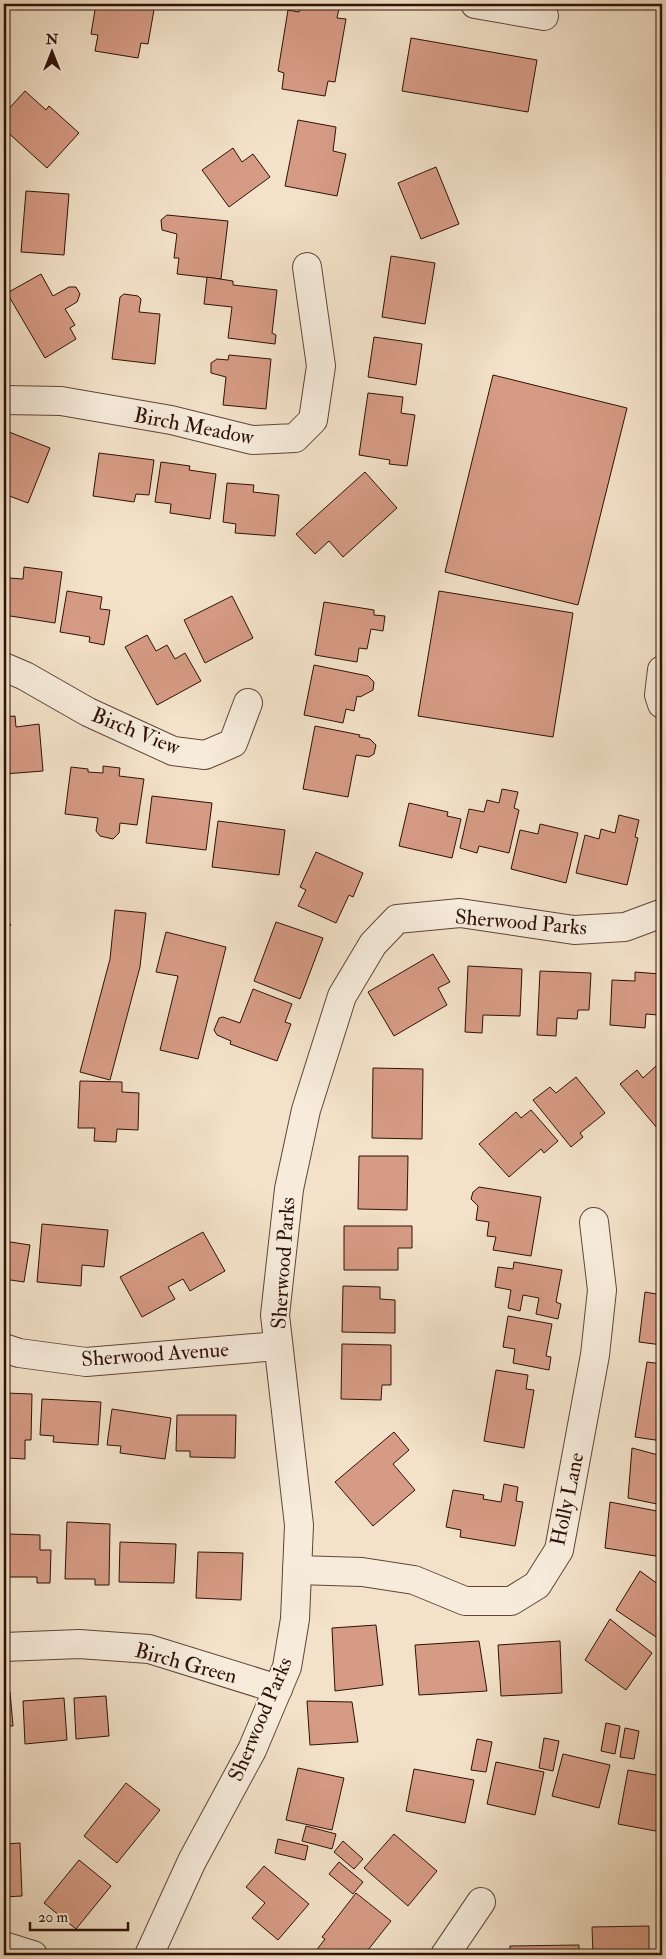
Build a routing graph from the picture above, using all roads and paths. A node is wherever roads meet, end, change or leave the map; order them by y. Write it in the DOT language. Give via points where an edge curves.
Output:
graph roads {
  1 [pos="475,4"];
  2 [pos="544,16"];
  3 [pos="307,267"];
  4 [pos="4,400"];
  5 [pos="4,667"];
  6 [pos="662,670"];
  7 [pos="248,703"];
  8 [pos="662,704"];
  9 [pos="660,914"];
  10 [pos="594,1222"];
  11 [pos="278,1346"];
  12 [pos="4,1348"];
  13 [pos="297,1570"];
  14 [pos="4,1647"];
  15 [pos="278,1689"];
  16 [pos="482,1902"];
  17 [pos="4,1946"];
  18 [pos="33,1955"];
  19 [pos="149,1955"];
  20 [pos="445,1955"];
  1 -- 2 [label="street"];
  3 -- 4 [label="street, Birch Meadow" via="321,366 313,420 295,438 252,440 171,420 61,401"];
  5 -- 7 [label="street, Birch View" via="88,712 173,751 205,755 232,744"];
  6 -- 8 [label="street" via="659,695"];
  9 -- 11 [label="street, Sherwood Parks" via="625,926 574,930 460,914 398,919 373,944 342,996 306,1110 288,1190 275,1316"];
  10 -- 13 [label="street, Holly Lane" via="602,1290 595,1355 559,1550 537,1585 511,1601 466,1601 414,1580 362,1572"];
  11 -- 12 [label="street, Sherwood Avenue" via="86,1362"];
  11 -- 13 [label="street, Sherwood Parks" via="299,1525"];
  13 -- 15 [label="street, Sherwood Parks" via="295,1619 287,1667"];
  14 -- 15 [label="street, Birch Green" via="79,1644 148,1649"];
  15 -- 19 [label="street, Sherwood Parks" via="252,1750 192,1861"];
  16 -- 20 [label="street"];
  17 -- 18 [label="street"];
}
